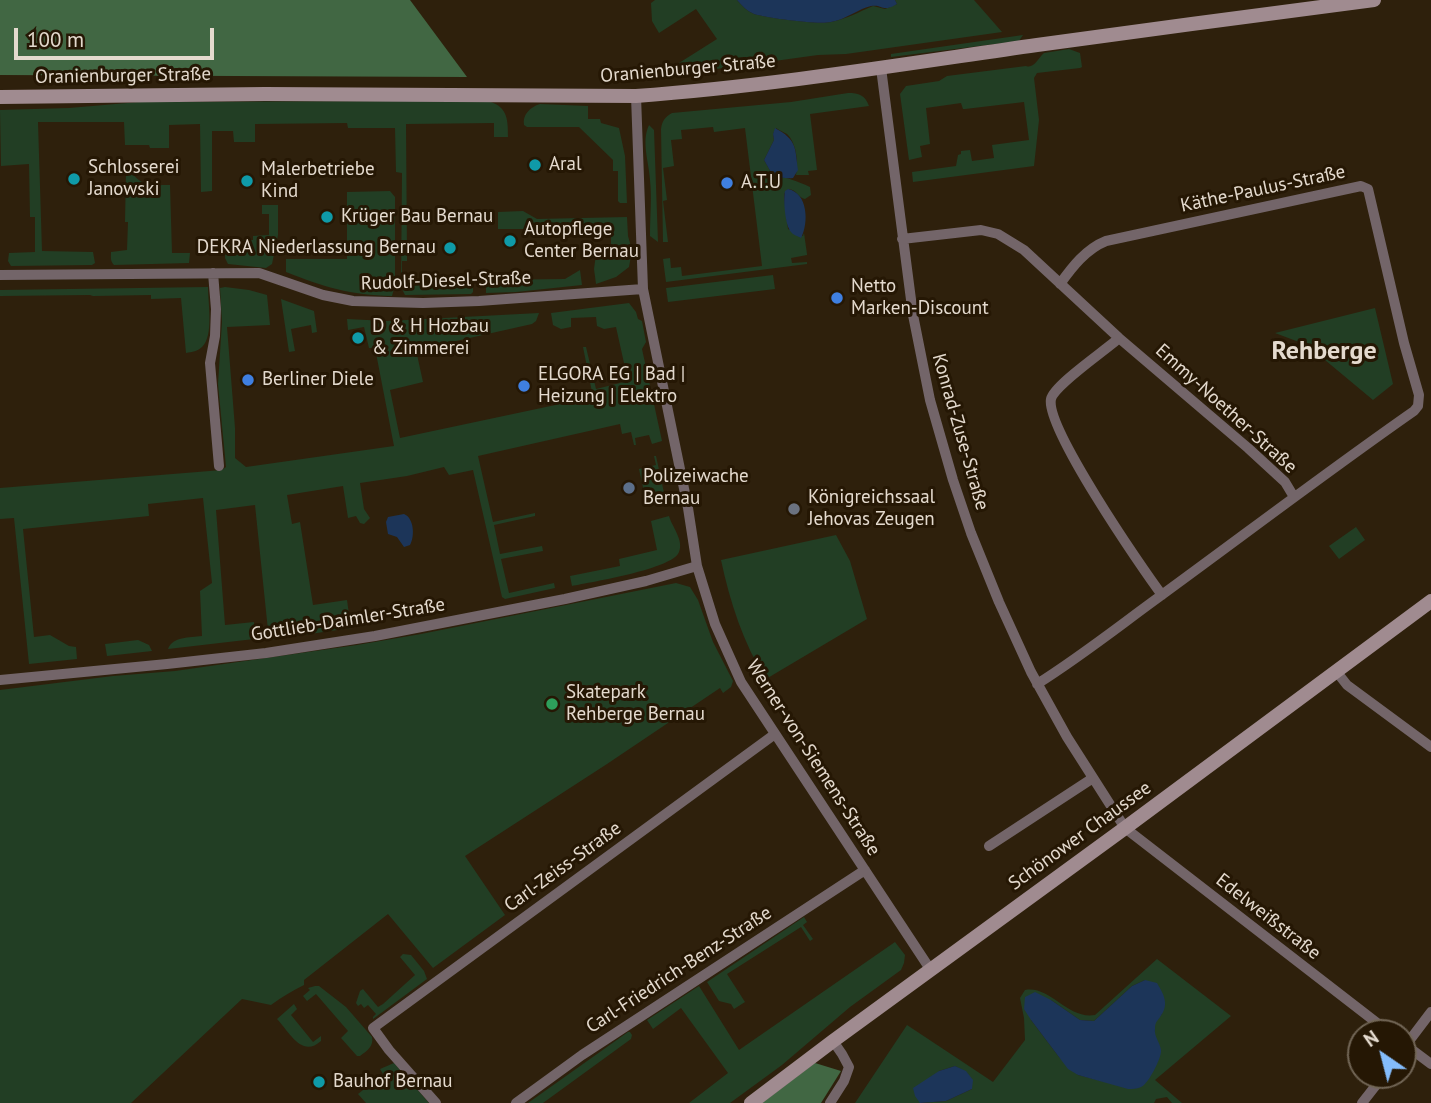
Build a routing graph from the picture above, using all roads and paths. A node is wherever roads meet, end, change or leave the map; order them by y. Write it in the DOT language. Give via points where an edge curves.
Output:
graph roads {
  1 [pos="1374,0"];
  2 [pos="881,68"];
  3 [pos="636,96"];
  4 [pos="0,97"];
  5 [pos="902,239"];
  6 [pos="213,273"];
  7 [pos="0,275"];
  8 [pos="1060,284"];
  9 [pos="643,289"];
  10 [pos="1119,338"];
  11 [pos="219,466"];
  12 [pos="1294,496"];
  13 [pos="697,566"];
  14 [pos="1162,595"];
  15 [pos="1431,601"];
  16 [pos="1336,671"];
  17 [pos="0,680"];
  18 [pos="1037,684"];
  19 [pos="775,734"];
  20 [pos="1431,747"];
  21 [pos="1093,778"];
  22 [pos="1125,828"];
  23 [pos="989,846"];
  24 [pos="865,870"];
  25 [pos="930,969"];
  26 [pos="1431,1012"];
  27 [pos="1372,1019"];
  28 [pos="1417,1030"];
  29 [pos="832,1041"];
  30 [pos="1373,1089"];
  31 [pos="436,1103"];
  32 [pos="516,1103"];
  33 [pos="751,1103"];
  34 [pos="830,1103"];
  35 [pos="1362,1103"];
  1 -- 2 [label="main road, Oranienburger Straße"];
  2 -- 3 [label="main road, Oranienburger Straße"];
  2 -- 5 [label="street, Konrad-Zuse-Straße"];
  3 -- 4 [label="main road, Oranienburger Straße"];
  3 -- 9 [label="street, Werner-von-Siemens-Straße"];
  5 -- 8 [label="street, Emmy-Noether-Straße" via="981,230 998,234 1024,250"];
  5 -- 18 [label="street, Konrad-Zuse-Straße" via="930,400 953,480 999,602"];
  6 -- 7 [label="street, Rudolf-Diesel-Straße"];
  6 -- 9 [label="street, Rudolf-Diesel-Straße" via="258,273 353,301 457,302"];
  6 -- 11 [label="street" via="216,309 210,363"];
  8 -- 10 [label="street, Emmy-Noether-Straße"];
  8 -- 12 [label="street, Käthe-Paulus-Straße" via="1087,252 1106,241 1349,188 1368,190 1419,402 1414,411"];
  9 -- 13 [label="street, Werner-von-Siemens-Straße"];
  10 -- 12 [label="street, Emmy-Noether-Straße" via="1248,448"];
  10 -- 14 [label="street" via="1060,386 1051,397 1051,407 1109,519"];
  12 -- 14 [label="street, Emmy-Noether-Straße"];
  13 -- 17 [label="street, Gottlieb-Daimler-Straße" via="565,599 368,637 265,653"];
  13 -- 19 [label="street, Werner-von-Siemens-Straße" via="723,646"];
  14 -- 18 [label="street, Emmy-Noether-Straße"];
  15 -- 16 [label="main road, Schönower Chaussee"];
  16 -- 20 [label="street"];
  16 -- 22 [label="main road, Schönower Chaussee"];
  18 -- 21 [label="street, Konrad-Zuse-Straße"];
  19 -- 24 [label="street, Werner-von-Siemens-Straße"];
  19 -- 31 [label="street, Carl-Zeiss-Straße" via="373,1028"];
  21 -- 22 [label="street, Konrad-Zuse-Straße"];
  21 -- 23 [label="street"];
  22 -- 25 [label="main road, Schönower Chaussee"];
  22 -- 27 [label="street, Edelweißstraße"];
  24 -- 25 [label="street, Werner-von-Siemens-Straße"];
  24 -- 32 [label="street, Carl-Friedrich-Benz-Straße"];
  25 -- 29 [label="main road, Schönower Chaussee"];
  26 -- 28 [label="street"];
  29 -- 33 [label="main road, Schönower Chaussee"];
  29 -- 34 [label="street" via="849,1067"];
  30 -- 35 [label="street"];
}
